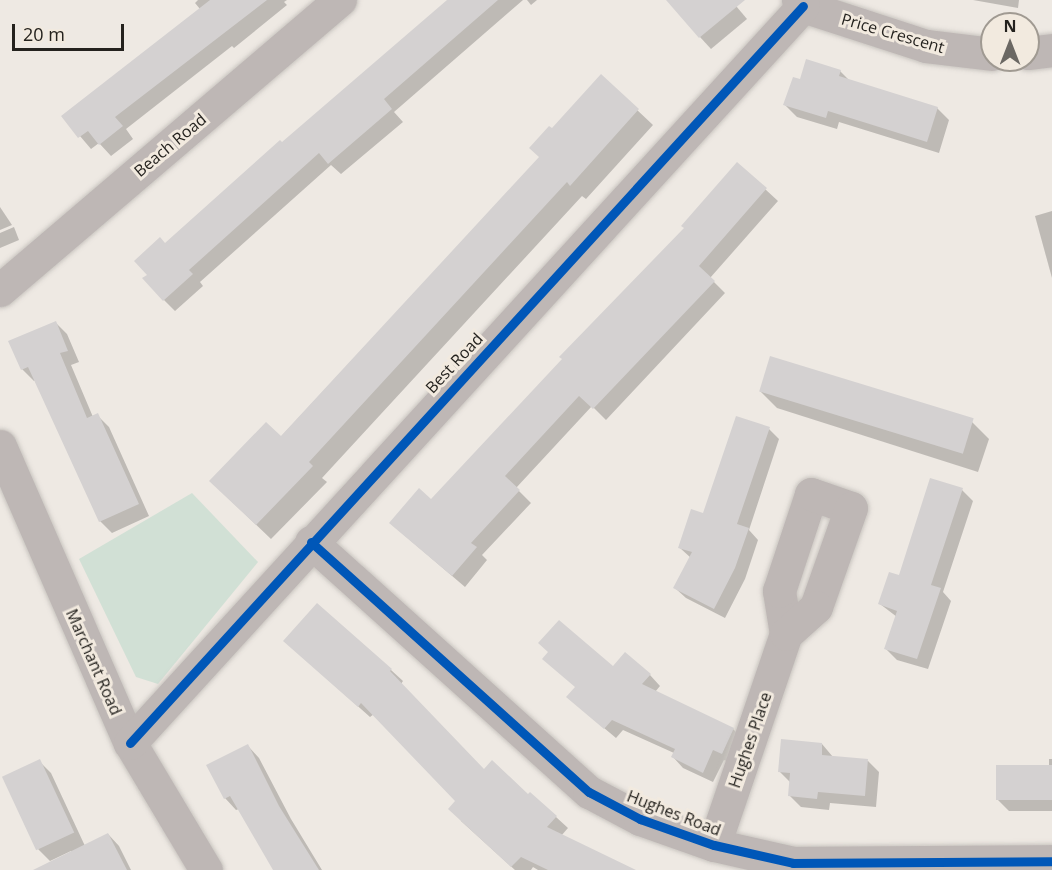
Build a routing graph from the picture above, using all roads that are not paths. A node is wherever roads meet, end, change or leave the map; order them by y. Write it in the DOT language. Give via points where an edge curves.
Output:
graph roads {
  1 [pos="340,0"];
  2 [pos="801,3"];
  3 [pos="980,53"];
  4 [pos="0,290"];
  5 [pos="0,446"];
  6 [pos="311,542"];
  7 [pos="786,634"];
  8 [pos="130,743"];
  9 [pos="714,845"];
  10 [pos="1052,861"];
  11 [pos="206,870"];
  1 -- 4 [label="street, Beach Road"];
  2 -- 3 [label="street, Price Crescent" via="926,46"];
  2 -- 6 [label="street, Best Road"];
  5 -- 8 [label="street, Marchant Road"];
  6 -- 8 [label="street, Best Road"];
  6 -- 9 [label="street, Hughes Road" via="589,792 640,819"];
  7 -- 9 [label="street, Hughes Place"];
  8 -- 11 [label="street, Marchant Road"];
  9 -- 10 [label="street, Hughes Road" via="793,863"];
}
